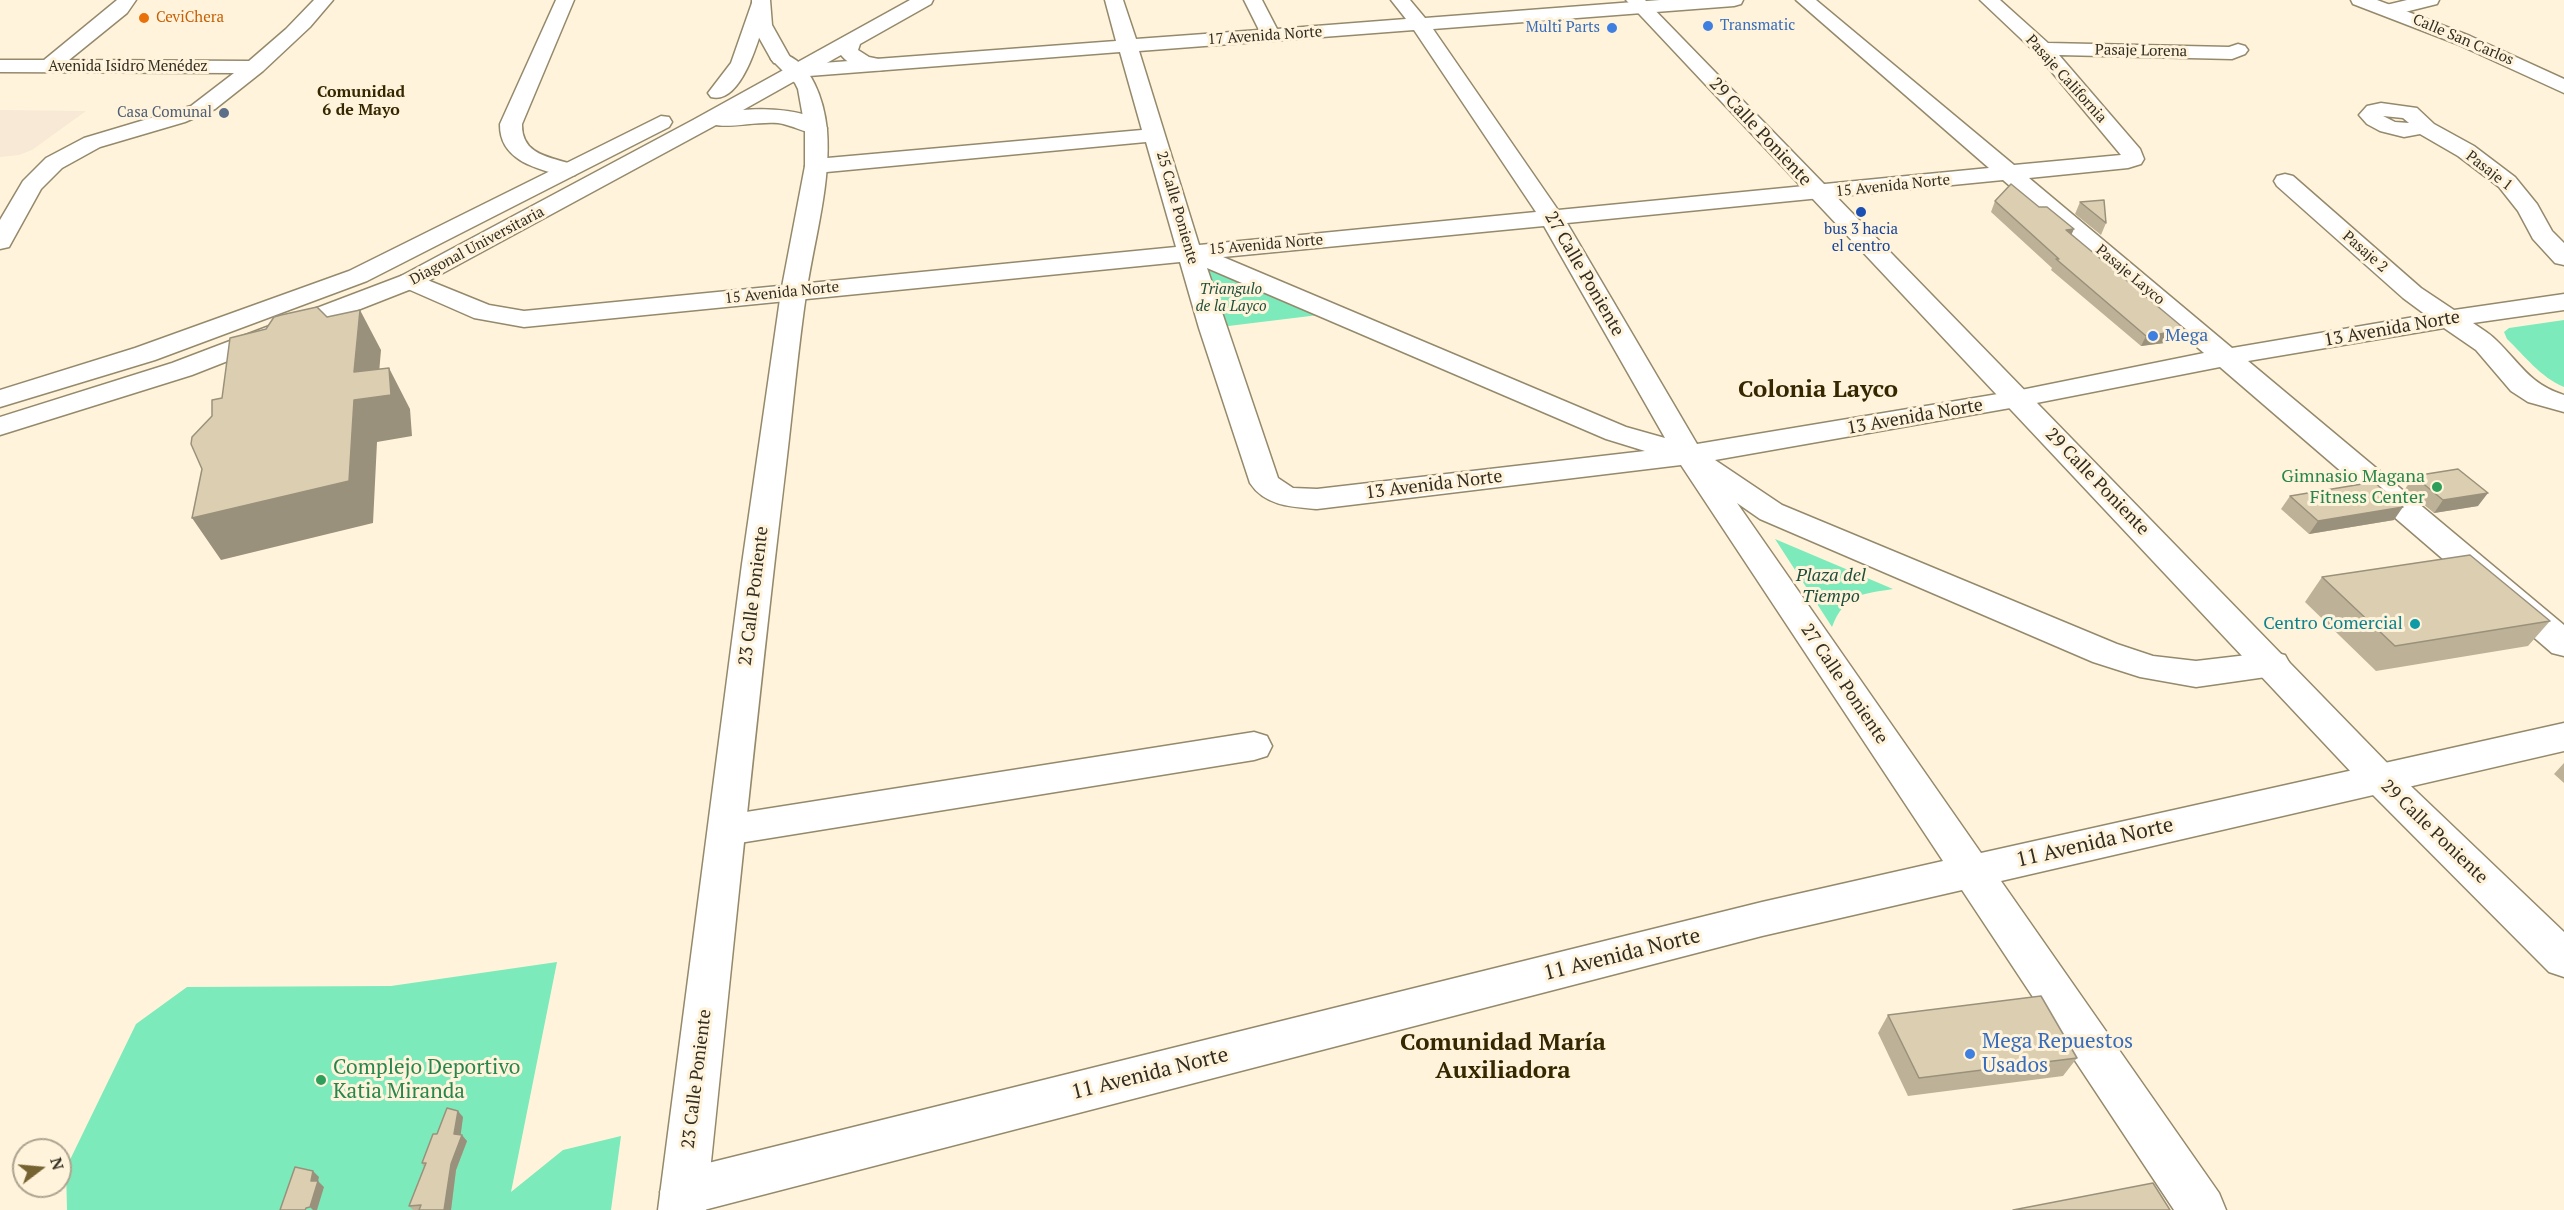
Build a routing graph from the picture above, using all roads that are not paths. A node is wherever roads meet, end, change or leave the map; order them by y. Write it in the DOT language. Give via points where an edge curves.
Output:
graph roads {
  1 [pos="127,0"];
  2 [pos="324,0"];
  3 [pos="565,0"];
  4 [pos="888,0"];
  5 [pos="924,0"];
  6 [pos="1114,0"];
  7 [pos="1253,0"];
  8 [pos="1400,0"];
  9 [pos="1734,0"];
  10 [pos="1805,0"];
  11 [pos="1989,0"];
  12 [pos="2360,0"];
  13 [pos="2430,0"];
  14 [pos="761,2"];
  15 [pos="1639,4"];
  16 [pos="2389,10"];
  17 [pos="1420,24"];
  18 [pos="1271,35"];
  19 [pos="852,40"];
  20 [pos="1130,45"];
  21 [pos="2043,49"];
  22 [pos="2238,50"];
  23 [pos="788,65"];
  24 [pos="881,65"];
  25 [pos="0,66"];
  26 [pos="48,67"];
  27 [pos="256,67"];
  28 [pos="2564,87"];
  29 [pos="718,93"];
  30 [pos="701,125"];
  31 [pos="2421,126"];
  32 [pos="816,128"];
  33 [pos="1155,135"];
  34 [pos="2128,161"];
  35 [pos="816,166"];
  36 [pos="567,170"];
  37 [pos="2011,174"];
  38 [pos="2285,181"];
  39 [pos="1818,193"];
  40 [pos="1552,218"];
  41 [pos="0,242"];
  42 [pos="1190,252"];
  43 [pos="2564,258"];
  44 [pos="410,281"];
  45 [pos="794,292"];
  46 [pos="2564,302"];
  47 [pos="2448,319"];
  48 [pos="2227,357"];
  49 [pos="2016,399"];
  50 [pos="2564,404"];
  51 [pos="0,419"];
  52 [pos="1689,455"];
  53 [pos="1265,483"];
  54 [pos="2564,644"];
  55 [pos="2273,664"];
  56 [pos="2564,737"];
  57 [pos="1254,746"];
  58 [pos="2381,780"];
  59 [pos="727,830"];
  60 [pos="1971,871"];
  61 [pos="2564,959"];
  62 [pos="683,1201"];
  63 [pos="2202,1210"];
  1 -- 26 [label="street"];
  2 -- 27 [label="street"];
  3 -- 36 [label="street" via="510,131 512,143 521,153"];
  4 -- 23 [label="street, Diagonal Universitaria"];
  5 -- 19 [label="street, Diagonal Universitaria"];
  6 -- 20 [label="street, 25 Calle Poniente"];
  7 -- 18 [label="street"];
  8 -- 17 [label="street, 27 Calle Poniente"];
  9 -- 15 [label="street, 17 Avenida Norte"];
  10 -- 37 [label="street, Pasaje Layco"];
  11 -- 21 [label="street, Pasaje California"];
  12 -- 16 [label="street, Calle San Carlos"];
  13 -- 16 [label="street"];
  14 -- 23 [label="street, 23 Calle Poniente" via="762,25"];
  14 -- 29 [label="street" via="741,64"];
  15 -- 17 [label="street, 17 Avenida Norte"];
  15 -- 39 [label="street, 29 Calle Poniente"];
  16 -- 28 [label="street, Calle San Carlos" via="2509,58"];
  17 -- 18 [label="street, 17 Avenida Norte"];
  17 -- 40 [label="street, 27 Calle Poniente"];
  18 -- 20 [label="street, 17 Avenida Norte"];
  19 -- 23 [label="street, Diagonal Universitaria"];
  19 -- 24 [label="street" via="848,50 851,56"];
  20 -- 24 [label="street, 17 Avenida Norte"];
  20 -- 33 [label="street, 25 Calle Poniente"];
  21 -- 22 [label="street, Pasaje Lorena" via="2232,53"];
  21 -- 34 [label="street, Pasaje California" via="2132,154 2133,159"];
  23 -- 24 [label="street, 17 Avenida Norte"];
  23 -- 29 [label="street, Diagonal Universitaria"];
  23 -- 30 [label="street, Diagonal Universitaria"];
  23 -- 32 [label="street, 23 Calle Poniente" via="804,80"];
  25 -- 26 [label="street, Avenida Isidro Menédez"];
  26 -- 27 [label="street, Avenida Isidro Menédez"];
  27 -- 41 [label="street" via="198,110 91,142 63,156 27,192"];
  29 -- 36 [label="street, Diagonal Universitaria"];
  30 -- 32 [label="street" via="737,117 773,116"];
  30 -- 44 [label="street, Diagonal Universitaria"];
  31 -- 43 [label="street, Pasaje 1" via="2507,182 2529,209 2542,234"];
  32 -- 35 [label="street, 23 Calle Poniente"];
  33 -- 35 [label="street"];
  33 -- 42 [label="street, 25 Calle Poniente"];
  34 -- 37 [label="street, 15 Avenida Norte"];
  35 -- 45 [label="street, 23 Calle Poniente"];
  36 -- 51 [label="street, Diagonal Universitaria" via="358,276 145,354"];
  37 -- 39 [label="street, 15 Avenida Norte"];
  37 -- 48 [label="street, Pasaje Layco"];
  38 -- 47 [label="street, Pasaje 2" via="2412,293"];
  39 -- 40 [label="street, 15 Avenida Norte"];
  39 -- 49 [label="street, 29 Calle Poniente"];
  40 -- 42 [label="street, 15 Avenida Norte"];
  40 -- 52 [label="street, 27 Calle Poniente"];
  42 -- 45 [label="street, 15 Avenida Norte"];
  42 -- 52 [label="street" via="1616,434"];
  42 -- 53 [label="street, 25 Calle Poniente"];
  44 -- 45 [label="street, 15 Avenida Norte" via="483,312 524,319"];
  44 -- 51 [label="street, Diagonal Universitaria" via="182,369"];
  45 -- 59 [label="street, 23 Calle Poniente"];
  46 -- 47 [label="street, 13 Avenida Norte"];
  47 -- 48 [label="street, 13 Avenida Norte"];
  47 -- 50 [label="street, Pasaje 2" via="2493,351 2521,385 2538,396"];
  48 -- 49 [label="street, 13 Avenida Norte"];
  48 -- 54 [label="street, Pasaje Layco"];
  49 -- 52 [label="street, 13 Avenida Norte"];
  49 -- 55 [label="street, 29 Calle Poniente"];
  52 -- 53 [label="street, 13 Avenida Norte" via="1317,499 1286,497"];
  52 -- 55 [label="street" via="1771,512 2105,653 2152,668 2196,674"];
  52 -- 60 [label="street, 27 Calle Poniente"];
  55 -- 58 [label="street, 29 Calle Poniente"];
  56 -- 58 [label="street, 11 Avenida Norte"];
  57 -- 59 [label="street"];
  58 -- 60 [label="street, 11 Avenida Norte"];
  58 -- 61 [label="street, 29 Calle Poniente"];
  59 -- 62 [label="street, 23 Calle Poniente"];
  60 -- 62 [label="street, 11 Avenida Norte" via="1750,922"];
  60 -- 63 [label="street, 27 Calle Poniente"];
}
